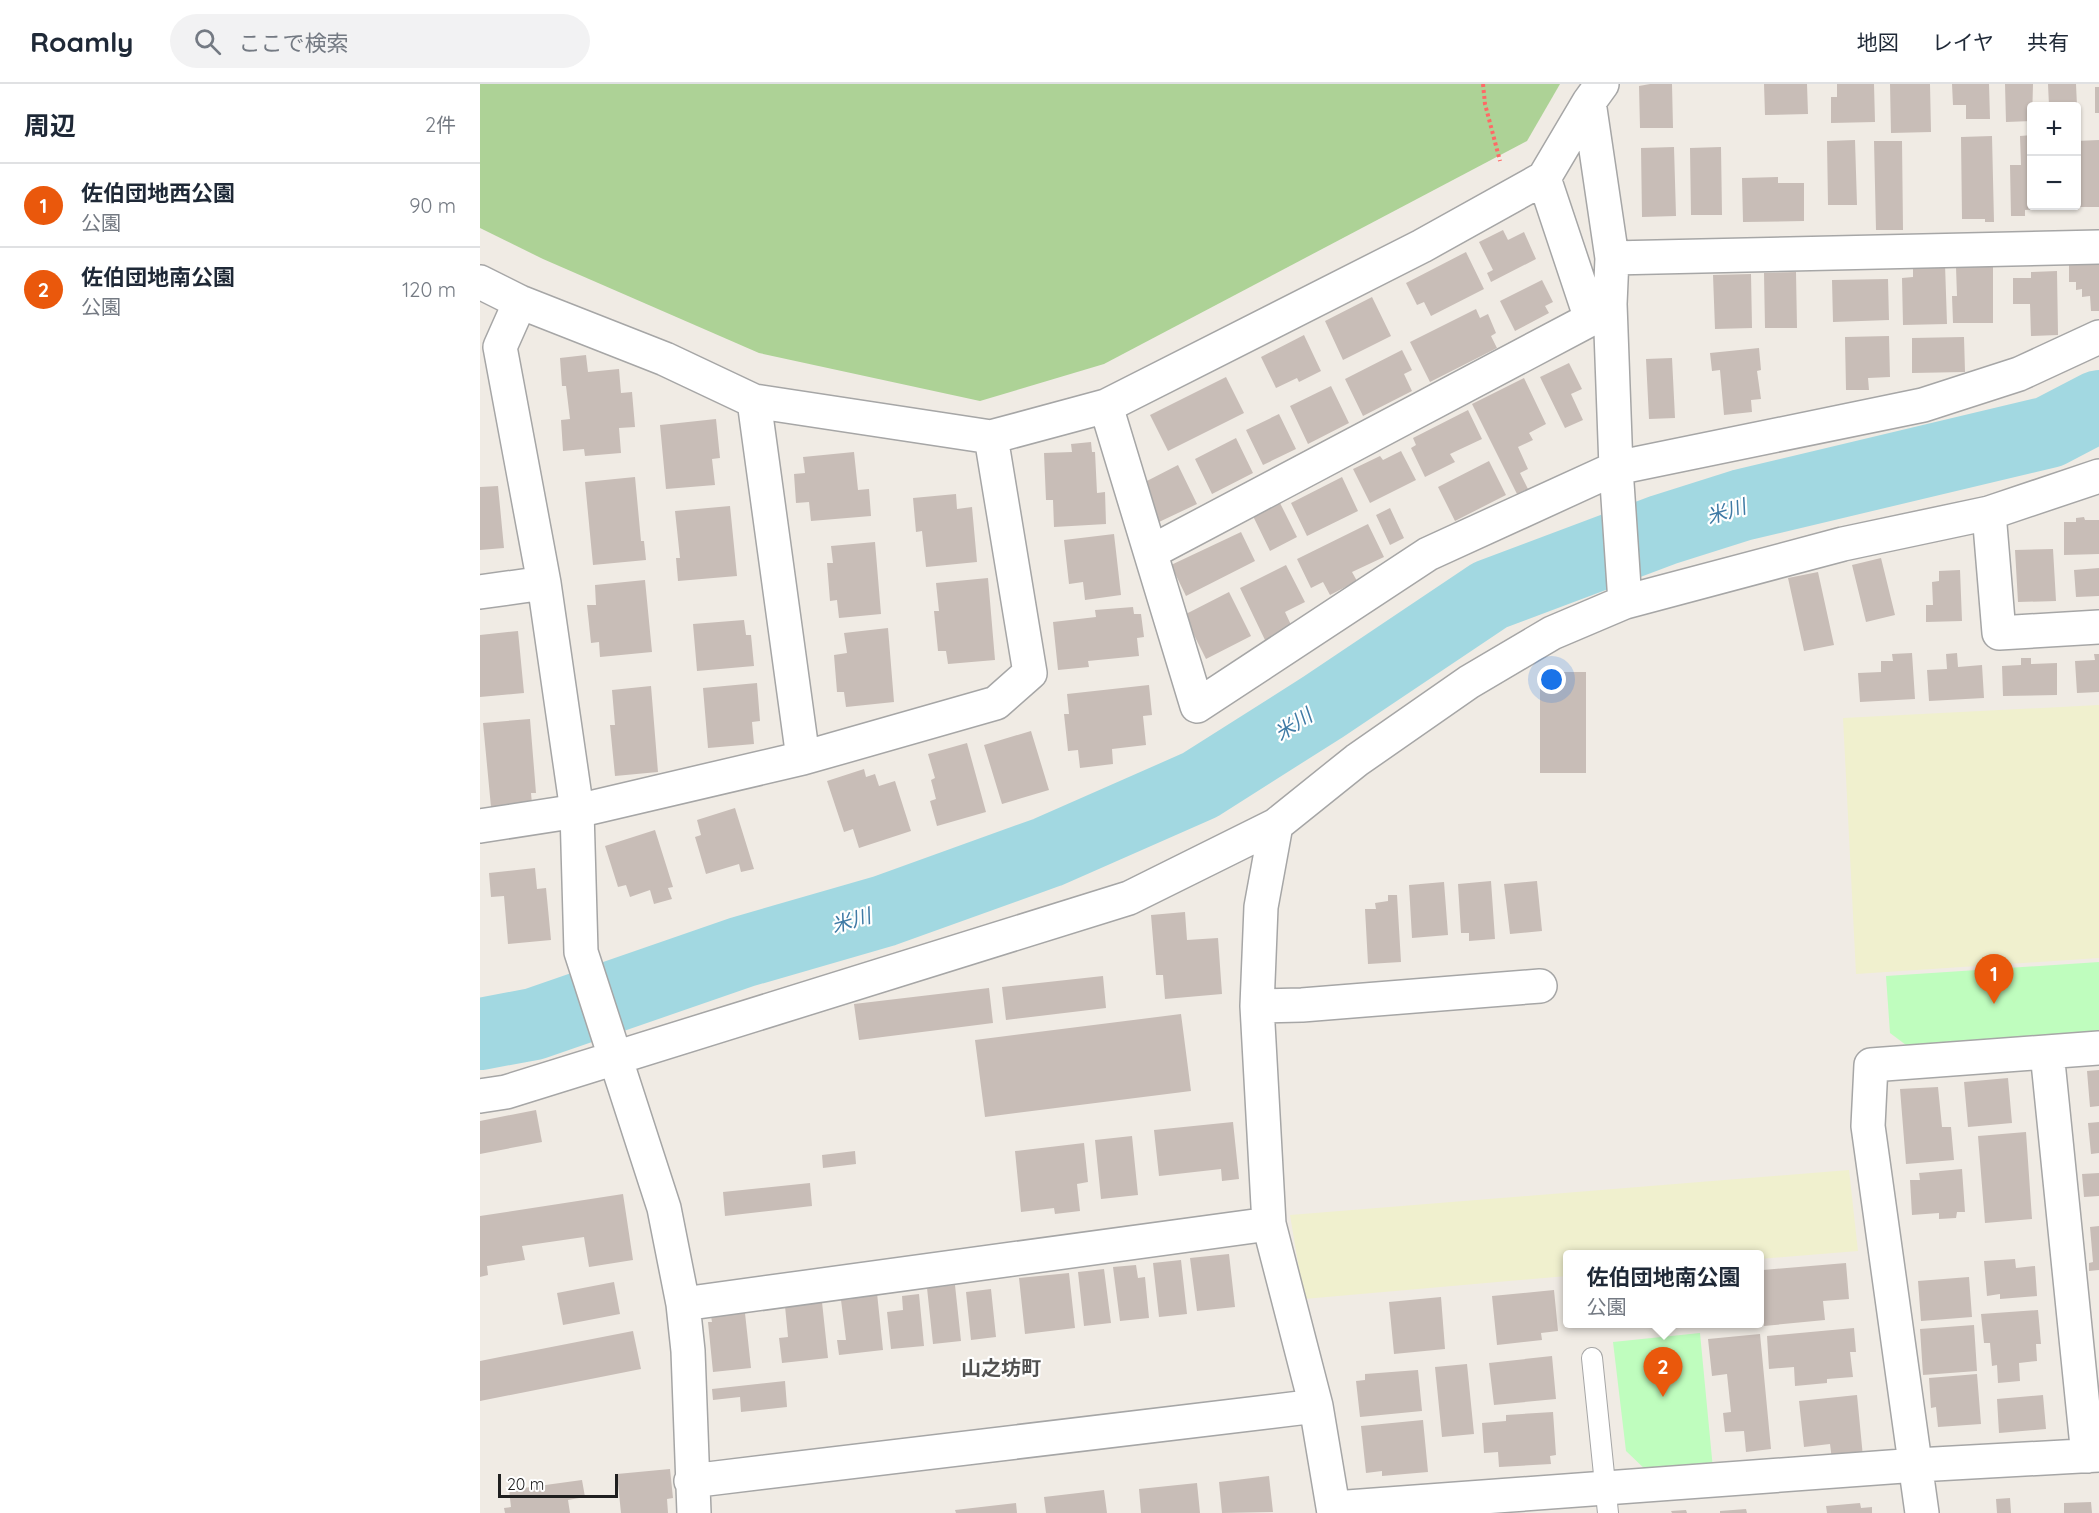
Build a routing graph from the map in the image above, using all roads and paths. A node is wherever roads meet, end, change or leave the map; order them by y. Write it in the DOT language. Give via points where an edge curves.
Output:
graph roads {
  1 [pos="1483,84"];
  2 [pos="1595,93"];
  3 [pos="1544,177"];
  4 [pos="1510,196"];
  5 [pos="2099,248"];
  6 [pos="1612,258"];
  7 [pos="480,282"];
  8 [pos="520,302"];
  9 [pos="1601,312"];
  10 [pos="2099,337"];
  11 [pos="490,349"];
  12 [pos="754,401"];
  13 [pos="1106,406"];
  14 [pos="991,437"];
  15 [pos="2099,476"];
  16 [pos="1616,479"];
  17 [pos="1989,513"];
  18 [pos="1151,552"];
  19 [pos="544,583"];
  20 [pos="480,592"];
  21 [pos="1624,594"];
  22 [pos="2099,627"];
  23 [pos="803,758"];
  24 [pos="577,811"];
  25 [pos="1276,825"];
  26 [pos="480,826"];
  27 [pos="1540,986"];
  28 [pos="1257,1006"];
  29 [pos="2099,1048"];
  30 [pos="613,1050"];
  31 [pos="2047,1052"];
  32 [pos="480,1096"];
  33 [pos="1269,1224"];
  34 [pos="683,1304"];
  35 [pos="1592,1358"];
  36 [pos="1316,1406"];
  37 [pos="2093,1455"];
  38 [pos="1917,1465"];
  39 [pos="692,1481"];
  40 [pos="1607,1500"];
  41 [pos="1334,1510"];
  42 [pos="694,1513"];
  43 [pos="1922,1513"];
  1 -- 4 [label="path"];
  2 -- 3 [label="street"];
  2 -- 6 [label="street"];
  3 -- 4 [label="street"];
  3 -- 9 [label="street"];
  4 -- 13 [label="street" via="1422,246"];
  5 -- 6 [label="street"];
  6 -- 9 [label="street"];
  7 -- 8 [label="street"];
  8 -- 11 [label="street"];
  8 -- 12 [label="street" via="665,359"];
  9 -- 16 [label="street"];
  9 -- 18 [label="street"];
  10 -- 16 [label="street" via="2019,374 1923,405"];
  11 -- 19 [label="street"];
  12 -- 14 [label="street"];
  12 -- 23 [label="street"];
  13 -- 14 [label="street"];
  13 -- 18 [label="street"];
  14 -- 23 [label="street" via="1030,673 996,703"];
  15 -- 17 [label="street"];
  16 -- 18 [label="street" via="1428,554 1197,706"];
  16 -- 21 [label="street"];
  17 -- 21 [label="street"];
  17 -- 22 [label="street" via="1999,633"];
  19 -- 20 [label="street"];
  19 -- 24 [label="street"];
  21 -- 25 [label="street" via="1469,682 1358,760"];
  23 -- 24 [label="street"];
  24 -- 26 [label="street"];
  24 -- 30 [label="street" via="581,952"];
  25 -- 28 [label="street" via="1261,907"];
  25 -- 30 [label="street" via="1128,898 816,994"];
  27 -- 28 [label="street"];
  28 -- 33 [label="street"];
  29 -- 31 [label="street"];
  30 -- 32 [label="street" via="506,1092"];
  30 -- 34 [label="street" via="663,1208"];
  31 -- 37 [label="street"];
  31 -- 38 [label="street" via="1871,1065 1868,1126"];
  33 -- 34 [label="street"];
  33 -- 36 [label="street"];
  34 -- 39 [label="street"];
  35 -- 40 [label="lane"];
  36 -- 39 [label="street"];
  36 -- 41 [label="street"];
  37 -- 38 [label="street"];
  38 -- 40 [label="street"];
  38 -- 43 [label="street"];
  39 -- 42 [label="street"];
  40 -- 41 [label="street"];
}
